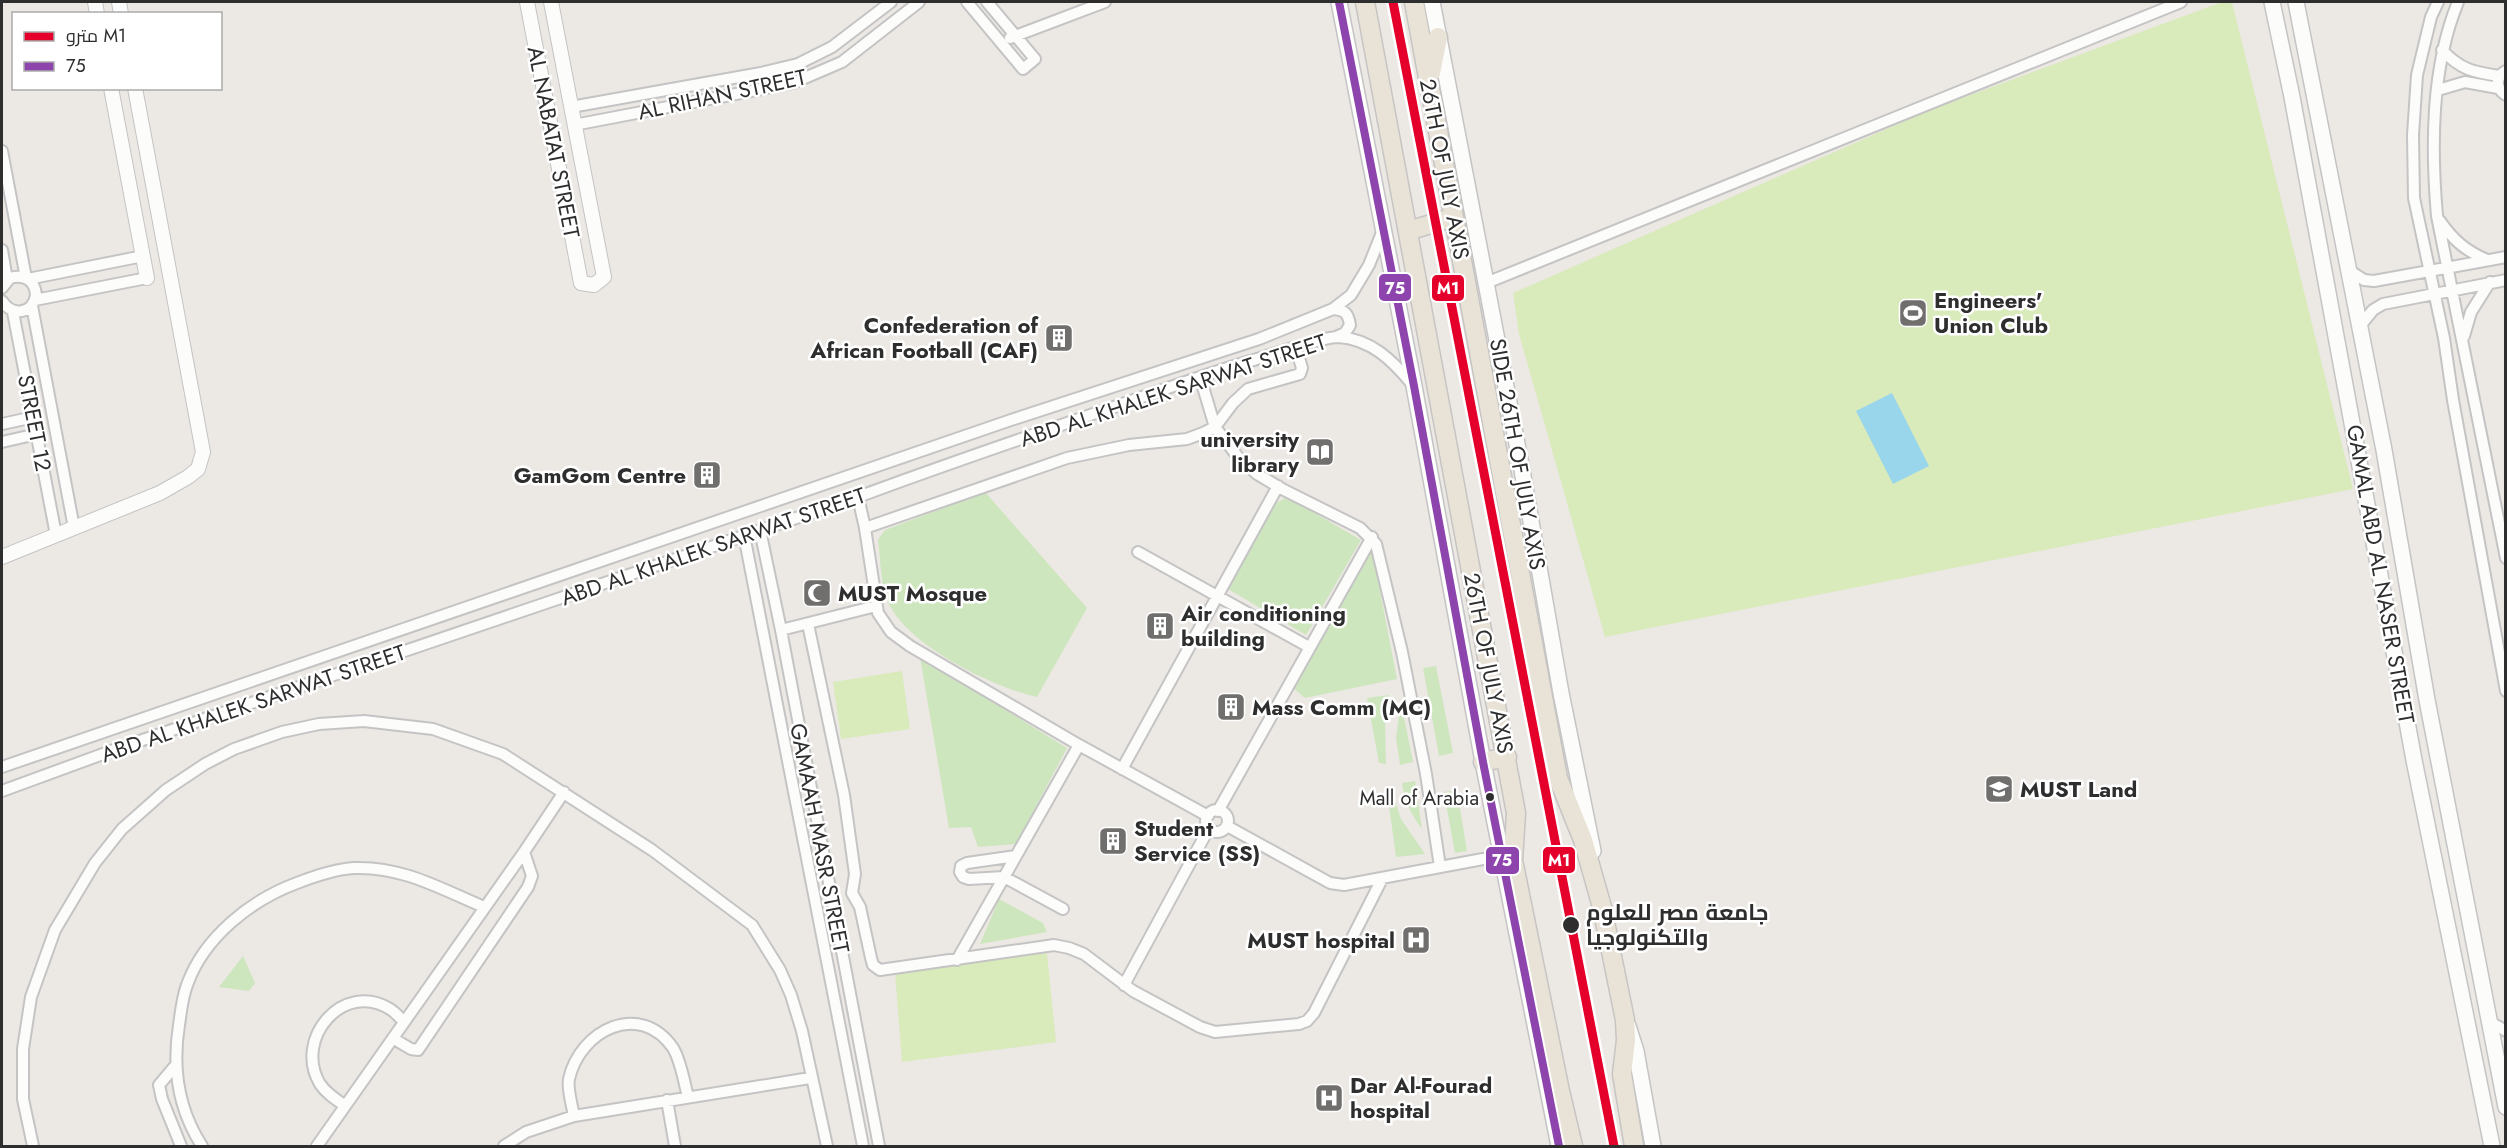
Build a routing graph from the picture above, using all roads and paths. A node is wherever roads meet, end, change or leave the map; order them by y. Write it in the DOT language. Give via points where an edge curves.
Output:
graph roads {
  1 [pos="526,2"];
  2 [pos="551,2"];
  3 [pos="891,2"];
  4 [pos="919,2"];
  5 [pos="967,2"];
  6 [pos="987,2"];
  7 [pos="1105,2"];
  8 [pos="1339,2"];
  9 [pos="1365,2"];
  10 [pos="1414,2"];
  11 [pos="1432,2"];
  12 [pos="2181,2"];
  13 [pos="2272,2"];
  14 [pos="2296,2"];
  15 [pos="2438,2"];
  16 [pos="2458,2"];
  17 [pos="1015,36"];
  18 [pos="1438,37"];
  19 [pos="1000,42"];
  20 [pos="2442,50"];
  21 [pos="761,73"];
  22 [pos="2502,73"];
  23 [pos="1430,84"];
  24 [pos="765,89"];
  25 [pos="111,90"];
  26 [pos="135,90"];
  27 [pos="2313,90"];
  28 [pos="2438,90"];
  29 [pos="2502,91"];
  30 [pos="2292,97"];
  31 [pos="571,107"];
  32 [pos="574,125"];
  33 [pos="2,151"];
  34 [pos="2437,216"];
  35 [pos="1454,217"];
  36 [pos="1383,230"];
  37 [pos="1408,231"];
  38 [pos="2,250"];
  39 [pos="143,256"];
  40 [pos="2505,257"];
  41 [pos="2487,261"];
  42 [pos="2448,267"];
  43 [pos="2350,271"];
  44 [pos="2428,271"];
  45 [pos="147,278"];
  46 [pos="27,279"];
  47 [pos="2505,280"];
  48 [pos="2490,282"];
  49 [pos="1486,283"];
  50 [pos="3,284"];
  51 [pos="2453,290"];
  52 [pos="2434,294"];
  53 [pos="34,303"];
  54 [pos="5,306"];
  55 [pos="1333,309"];
  56 [pos="2360,326"];
  57 [pos="1335,337"];
  58 [pos="2463,341"];
  59 [pos="1296,348"];
  60 [pos="1200,377"];
  61 [pos="1414,386"];
  62 [pos="34,417"];
  63 [pos="2,424"];
  64 [pos="1215,427"];
  65 [pos="37,434"];
  66 [pos="2,442"];
  67 [pos="1278,486"];
  68 [pos="858,497"];
  69 [pos="74,528"];
  70 [pos="866,528"];
  71 [pos="760,530"];
  72 [pos="56,535"];
  73 [pos="744,536"];
  74 [pos="1372,537"];
  75 [pos="1138,552"];
  76 [pos="2,557"];
  77 [pos="2505,558"];
  78 [pos="1218,597"];
  79 [pos="876,606"];
  80 [pos="808,624"];
  81 [pos="781,630"];
  82 [pos="1309,647"];
  83 [pos="2505,692"];
  84 [pos="1561,693"];
  85 [pos="1543,698"];
  86 [pos="2427,700"];
  87 [pos="2405,706"];
  88 [pos="1079,745"];
  89 [pos="2438,756"];
  90 [pos="1507,757"];
  91 [pos="2414,760"];
  92 [pos="1483,762"];
  93 [pos="2,766"];
  94 [pos="1122,769"];
  95 [pos="2,791"];
  96 [pos="564,792"];
  97 [pos="1218,811"];
  98 [pos="1208,816"];
  99 [pos="1227,826"];
  100 [pos="1209,828"];
  101 [pos="524,852"];
  102 [pos="1016,856"];
  103 [pos="1483,859"];
  104 [pos="1440,867"];
  105 [pos="1004,876"];
  106 [pos="1382,879"];
  107 [pos="484,907"];
  108 [pos="1602,907"];
  109 [pos="1063,909"];
  110 [pos="957,960"];
  111 [pos="1124,985"];
  112 [pos="1538,1008"];
  113 [pos="1625,1020"];
  114 [pos="404,1022"];
  115 [pos="2490,1022"];
  116 [pos="2505,1031"];
  117 [pos="394,1039"];
  118 [pos="175,1066"];
  119 [pos="810,1078"];
  120 [pos="688,1097"];
  121 [pos="667,1100"];
  122 [pos="344,1105"];
  123 [pos="2505,1107"];
  124 [pos="574,1116"];
  125 [pos="516,1143"];
  126 [pos="33,1146"];
  127 [pos="181,1146"];
  128 [pos="202,1146"];
  129 [pos="317,1146"];
  130 [pos="504,1146"];
  131 [pos="675,1146"];
  132 [pos="827,1146"];
  133 [pos="863,1146"];
  134 [pos="879,1146"];
  135 [pos="1558,1146"];
  136 [pos="1573,1146"];
  137 [pos="1634,1146"];
  138 [pos="1653,1146"];
  139 [pos="2492,1146"];
  1 -- 32 [label="street, AL NABATAT STREET" via="581,283 594,285 604,277"];
  2 -- 31 [label="street, AL NABATAT STREET"];
  3 -- 21 [label="street, AL RIHAN STREET" via="832,47 798,64"];
  4 -- 24 [label="street, AL RIHAN STREET" via="842,62 794,83"];
  5 -- 19 [label="street"];
  6 -- 17 [label="street"];
  7 -- 17 [label="street"];
  8 -- 36 [label="main road"];
  9 -- 37 [label="highway, 26TH OF JULY AXIS"];
  10 -- 23 [label="highway, 26TH OF JULY AXIS"];
  11 -- 18 [label="main road, SIDE 26TH OF JULY AXIS"];
  12 -- 49 [label="street"];
  13 -- 30 [label="main road, GAMAL ABD AL NASER STREET"];
  14 -- 27 [label="main road, GAMAL ABD AL NASER STREET"];
  15 -- 44 [label="street" via="2417,75 2413,135 2414,198"];
  16 -- 20 [label="street"];
  17 -- 19 [label="street"];
  17 -- 19 [label="street" via="1035,59 1023,69"];
  18 -- 23 [label="highway"];
  18 -- 49 [label="main road, SIDE 26TH OF JULY AXIS"];
  20 -- 22 [label="street" via="2465,69"];
  20 -- 28 [label="street"];
  21 -- 24 [label="street"];
  21 -- 31 [label="street, AL RIHAN STREET"];
  22 -- 29 [label="street"];
  23 -- 35 [label="highway, 26TH OF JULY AXIS"];
  24 -- 32 [label="street, AL RIHAN STREET"];
  25 -- 39 [label="street"];
  26 -- 69 [label="street" via="203,452 192,475 160,493"];
  27 -- 30 [label="main road" via="2299,90"];
  27 -- 43 [label="main road, GAMAL ABD AL NASER STREET"];
  28 -- 29 [label="street" via="2465,82"];
  28 -- 34 [label="street" via="2433,174"];
  30 -- 87 [label="main road, GAMAL ABD AL NASER STREET"];
  31 -- 32 [label="street, AL NABATAT STREET"];
  33 -- 46 [label="street"];
  34 -- 41 [label="street" via="2458,244"];
  34 -- 42 [label="street"];
  35 -- 37 [label="highway"];
  35 -- 85 [label="highway, 26TH OF JULY AXIS"];
  36 -- 55 [label="street, ABD AL KHALEK SARWAT STREET" via="1361,281"];
  36 -- 61 [label="main road"];
  37 -- 90 [label="highway, 26TH OF JULY AXIS"];
  38 -- 50 [label="street"];
  39 -- 45 [label="street"];
  39 -- 46 [label="street"];
  40 -- 41 [label="street"];
  41 -- 42 [label="street"];
  42 -- 44 [label="street"];
  42 -- 51 [label="street"];
  43 -- 44 [label="street" via="2364,280 2374,280"];
  43 -- 56 [label="main road, GAMAL ABD AL NASER STREET"];
  44 -- 52 [label="street"];
  45 -- 53 [label="street"];
  46 -- 50 [label="street" via="16,276"];
  46 -- 53 [label="street, STREET 12" via="36,290"];
  47 -- 48 [label="street"];
  48 -- 51 [label="street"];
  48 -- 58 [label="street" via="2471,312"];
  49 -- 84 [label="main road, SIDE 26TH OF JULY AXIS"];
  51 -- 52 [label="street"];
  51 -- 58 [label="street"];
  52 -- 56 [label="street" via="2383,304"];
  52 -- 83 [label="street"];
  53 -- 54 [label="street" via="21,312"];
  53 -- 69 [label="street, STREET 12"];
  54 -- 62 [label="street, STREET 12"];
  55 -- 57 [label="street" via="1342,309 1349,316 1350,325 1345,333"];
  55 -- 93 [label="street, ABD AL KHALEK SARWAT STREET" via="1259,339 1011,420"];
  56 -- 86 [label="main road, GAMAL ABD AL NASER STREET"];
  57 -- 59 [label="street, ABD AL KHALEK SARWAT STREET"];
  57 -- 61 [label="street, ABD AL KHALEK SARWAT STREET" via="1378,350"];
  58 -- 77 [label="street"];
  59 -- 60 [label="street, ABD AL KHALEK SARWAT STREET"];
  59 -- 64 [label="street" via="1300,374 1248,389"];
  60 -- 64 [label="street"];
  60 -- 68 [label="street, ABD AL KHALEK SARWAT STREET"];
  61 -- 92 [label="main road"];
  62 -- 63 [label="street"];
  62 -- 65 [label="street, STREET 12"];
  64 -- 67 [label="street" via="1238,457"];
  64 -- 70 [label="street" via="1187,439 1129,445 1066,458"];
  65 -- 66 [label="street"];
  65 -- 72 [label="street, STREET 12"];
  67 -- 74 [label="street"];
  67 -- 78 [label="street"];
  68 -- 70 [label="street"];
  68 -- 71 [label="street, ABD AL KHALEK SARWAT STREET"];
  69 -- 72 [label="street"];
  70 -- 79 [label="street"];
  71 -- 73 [label="street, ABD AL KHALEK SARWAT STREET"];
  71 -- 81 [label="street, GAMAAH MASR STREET"];
  72 -- 76 [label="street"];
  73 -- 95 [label="street, ABD AL KHALEK SARWAT STREET"];
  73 -- 133 [label="street, GAMAAH MASR STREET"];
  74 -- 82 [label="street"];
  74 -- 104 [label="street" via="1402,652"];
  75 -- 78 [label="street"];
  78 -- 82 [label="street"];
  78 -- 94 [label="street"];
  79 -- 80 [label="street"];
  79 -- 88 [label="street" via="885,626 910,646"];
  80 -- 81 [label="street"];
  80 -- 110 [label="street" via="844,795 855,874 852,893 860,907 873,965 885,971"];
  81 -- 134 [label="street, GAMAAH MASR STREET"];
  82 -- 97 [label="street"];
  84 -- 85 [label="highway"];
  84 -- 108 [label="main road, SIDE 26TH OF JULY AXIS"];
  85 -- 108 [label="highway, 26TH OF JULY AXIS" via="1558,778 1584,840"];
  86 -- 87 [label="main road" via="2418,711"];
  86 -- 89 [label="main road, GAMAL ABD AL NASER STREET"];
  87 -- 91 [label="main road, GAMAL ABD AL NASER STREET"];
  88 -- 94 [label="street"];
  88 -- 102 [label="street"];
  89 -- 91 [label="main road" via="2424,749"];
  89 -- 115 [label="main road, GAMAL ABD AL NASER STREET"];
  90 -- 92 [label="highway"];
  90 -- 112 [label="highway, 26TH OF JULY AXIS" via="1516,813 1513,860"];
  91 -- 139 [label="main road, GAMAL ABD AL NASER STREET"];
  92 -- 112 [label="main road"];
  94 -- 98 [label="street"];
  96 -- 101 [label="street"];
  96 -- 119 [label="street" via="652,850 752,925 780,969 791,995"];
  96 -- 126 [label="street" via="503,754 462,738 433,729 364,721 319,724 282,732 205,764 166,790 122,829 74,895 51,941 30,997 23,1049 22,1099"];
  97 -- 98 [label="street"];
  97 -- 99 [label="street" via="1227,818"];
  98 -- 100 [label="street"];
  99 -- 100 [label="street" via="1221,831"];
  99 -- 106 [label="street" via="1330,883 1344,885"];
  100 -- 111 [label="street"];
  101 -- 107 [label="street"];
  101 -- 117 [label="street" via="532,876 528,887 418,1050"];
  102 -- 105 [label="street"];
  102 -- 105 [label="street" via="967,862 960,872 969,879"];
  103 -- 104 [label="street"];
  104 -- 106 [label="street"];
  105 -- 109 [label="street"];
  105 -- 110 [label="street"];
  106 -- 111 [label="street" via="1307,1021 1215,1032"];
  107 -- 114 [label="street"];
  107 -- 118 [label="street" via="429,881 379,870 353,868 315,876 278,890 219,934 195,966 181,1008"];
  108 -- 113 [label="highway, 26TH OF JULY AXIS"];
  110 -- 111 [label="street" via="1054,945 1084,954"];
  112 -- 135 [label="main road"];
  112 -- 136 [label="highway, 26TH OF JULY AXIS"];
  113 -- 137 [label="highway, 26TH OF JULY AXIS" via="1622,1074"];
  113 -- 138 [label="main road" via="1636,1051"];
  114 -- 117 [label="street"];
  114 -- 122 [label="street" via="390,1009 372,1002 353,1003 335,1010 321,1023 313,1041 315,1074 327,1093"];
  115 -- 116 [label="street"];
  115 -- 123 [label="main road, GAMAL ABD AL NASER STREET"];
  117 -- 122 [label="street"];
  118 -- 127 [label="street" via="159,1085"];
  118 -- 128 [label="street" via="178,1094 190,1128"];
  119 -- 120 [label="street"];
  119 -- 132 [label="street"];
  120 -- 121 [label="street"];
  120 -- 124 [label="street" via="674,1050 663,1037 635,1023 618,1025 592,1039 573,1068 568,1081"];
  121 -- 124 [label="street"];
  121 -- 131 [label="street"];
  122 -- 129 [label="street"];
  124 -- 125 [label="street" via="543,1125"];
  125 -- 130 [label="street"];
}
